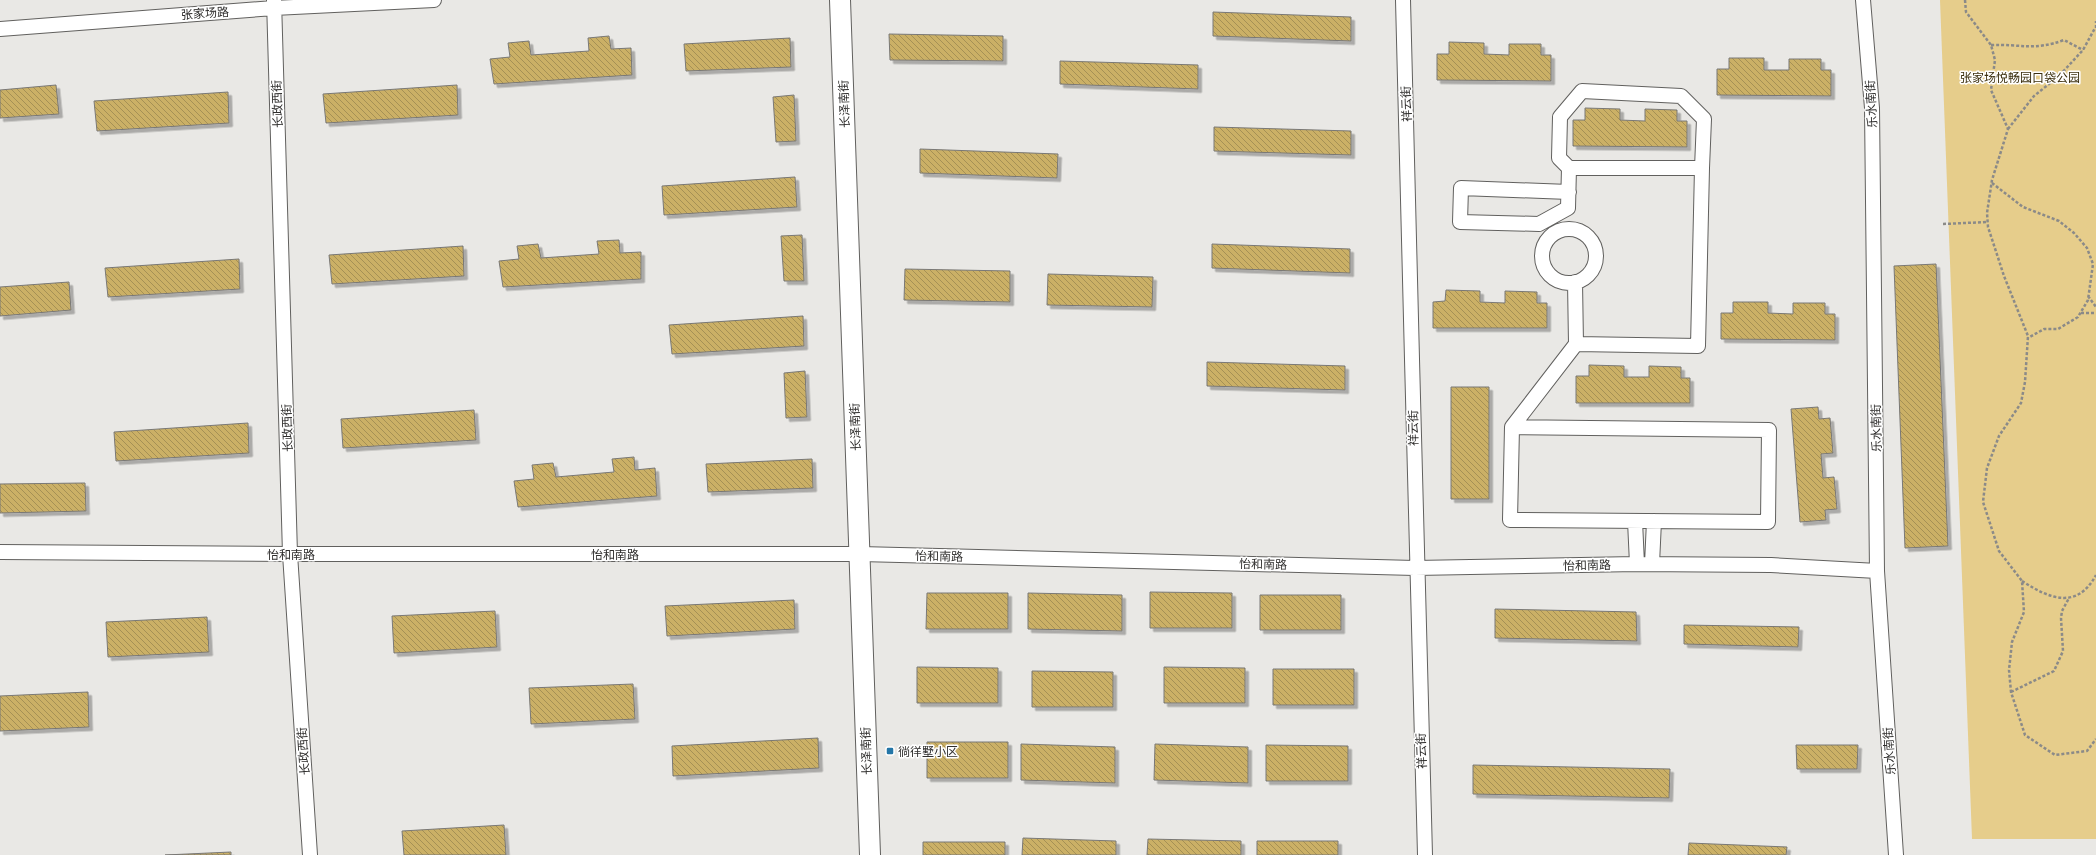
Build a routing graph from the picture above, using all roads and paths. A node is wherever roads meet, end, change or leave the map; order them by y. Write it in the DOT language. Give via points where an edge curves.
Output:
graph roads {
  1 [pos="434,0"];
  2 [pos="840,0"];
  3 [pos="1403,0"];
  4 [pos="1863,0"];
  5 [pos="1965,0"];
  6 [pos="274,4"];
  7 [pos="2096,22"];
  8 [pos="2095,28"];
  9 [pos="0,29"];
  10 [pos="1991,45"];
  11 [pos="2084,50"];
  12 [pos="2008,129"];
  13 [pos="1569,168"];
  14 [pos="1702,168"];
  15 [pos="1991,183"];
  16 [pos="1569,192"];
  17 [pos="1556,215"];
  18 [pos="1988,222"];
  19 [pos="1943,224"];
  20 [pos="1564,229"];
  21 [pos="1575,282"];
  22 [pos="2088,296"];
  23 [pos="2096,306"];
  24 [pos="2080,313"];
  25 [pos="2096,313"];
  26 [pos="2028,338"];
  27 [pos="1576,344"];
  28 [pos="1512,427"];
  29 [pos="1635,521"];
  30 [pos="1654,521"];
  31 [pos="0,552"];
  32 [pos="290,554"];
  33 [pos="860,554"];
  34 [pos="1637,564"];
  35 [pos="1652,564"];
  36 [pos="1415,568"];
  37 [pos="1877,571"];
  38 [pos="2096,575"];
  39 [pos="2022,581"];
  40 [pos="2069,598"];
  41 [pos="2011,692"];
  42 [pos="2096,739"];
  43 [pos="310,855"];
  44 [pos="870,855"];
  45 [pos="1425,855"];
  46 [pos="1896,855"];
  1 -- 6 [label="street, 张家场路"];
  2 -- 33 [label="street, 长泽南街"];
  3 -- 36 [label="street, 祥云街"];
  4 -- 37 [label="street, 乐水南街" via="1872,108"];
  5 -- 10 [label="path" via="1966,12"];
  6 -- 9 [label="street, 张家场路"];
  6 -- 32 [label="street, 长政西街"];
  7 -- 8 [label="path"];
  8 -- 11 [label="path"];
  10 -- 11 [label="path" via="2034,47 2064,40"];
  10 -- 12 [label="path" via="1995,60 1991,90"];
  11 -- 12 [label="path" via="2059,76 2034,96"];
  12 -- 15 [label="path"];
  13 -- 14 [label="street"];
  13 -- 14 [label="street" via="1559,158 1560,117 1582,91 1681,96 1704,119"];
  13 -- 16 [label="street"];
  14 -- 27 [label="street" via="1698,346"];
  15 -- 18 [label="path"];
  15 -- 22 [label="path" via="2023,207 2059,221 2087,248 2093,264"];
  16 -- 17 [label="street" via="1568,208"];
  16 -- 17 [label="street" via="1461,188 1460,222 1540,224"];
  17 -- 20 [label="street"];
  18 -- 19 [label="path"];
  18 -- 26 [label="path" via="2004,276"];
  20 -- 21 [label="street" via="1582,232 1589,238 1595,250 1594,264 1590,272"];
  20 -- 21 [label="street" via="1549,238 1542,253 1543,262 1551,276 1558,280"];
  21 -- 27 [label="street"];
  22 -- 23 [label="path"];
  22 -- 24 [label="path"];
  24 -- 25 [label="path"];
  24 -- 26 [label="path" via="2078,317 2058,329 2044,329"];
  26 -- 39 [label="path" via="2021,403 1999,436 1987,468 1983,502 1999,551"];
  27 -- 28 [label="street"];
  28 -- 29 [label="street" via="1510,520"];
  28 -- 30 [label="street" via="1769,430 1768,522"];
  29 -- 30 [label="street"];
  29 -- 34 [label="street"];
  30 -- 35 [label="street"];
  31 -- 32 [label="street, 怡和南路"];
  32 -- 33 [label="street, 怡和南路"];
  32 -- 43 [label="street, 长政西街"];
  33 -- 36 [label="street, 怡和南路"];
  33 -- 44 [label="street, 长泽南街"];
  34 -- 35 [label="street, 怡和南路"];
  34 -- 36 [label="street, 怡和南路"];
  35 -- 37 [label="street, 怡和南路" via="1771,565"];
  36 -- 45 [label="street, 祥云街"];
  37 -- 46 [label="street, 乐水南街"];
  38 -- 40 [label="path" via="2084,592"];
  39 -- 40 [label="path" via="2048,594"];
  39 -- 41 [label="path" via="2024,612 2012,642 2009,670"];
  40 -- 41 [label="path" via="2061,618 2063,651 2054,671"];
  41 -- 42 [label="path" via="2025,735 2055,755 2087,751"];
}
